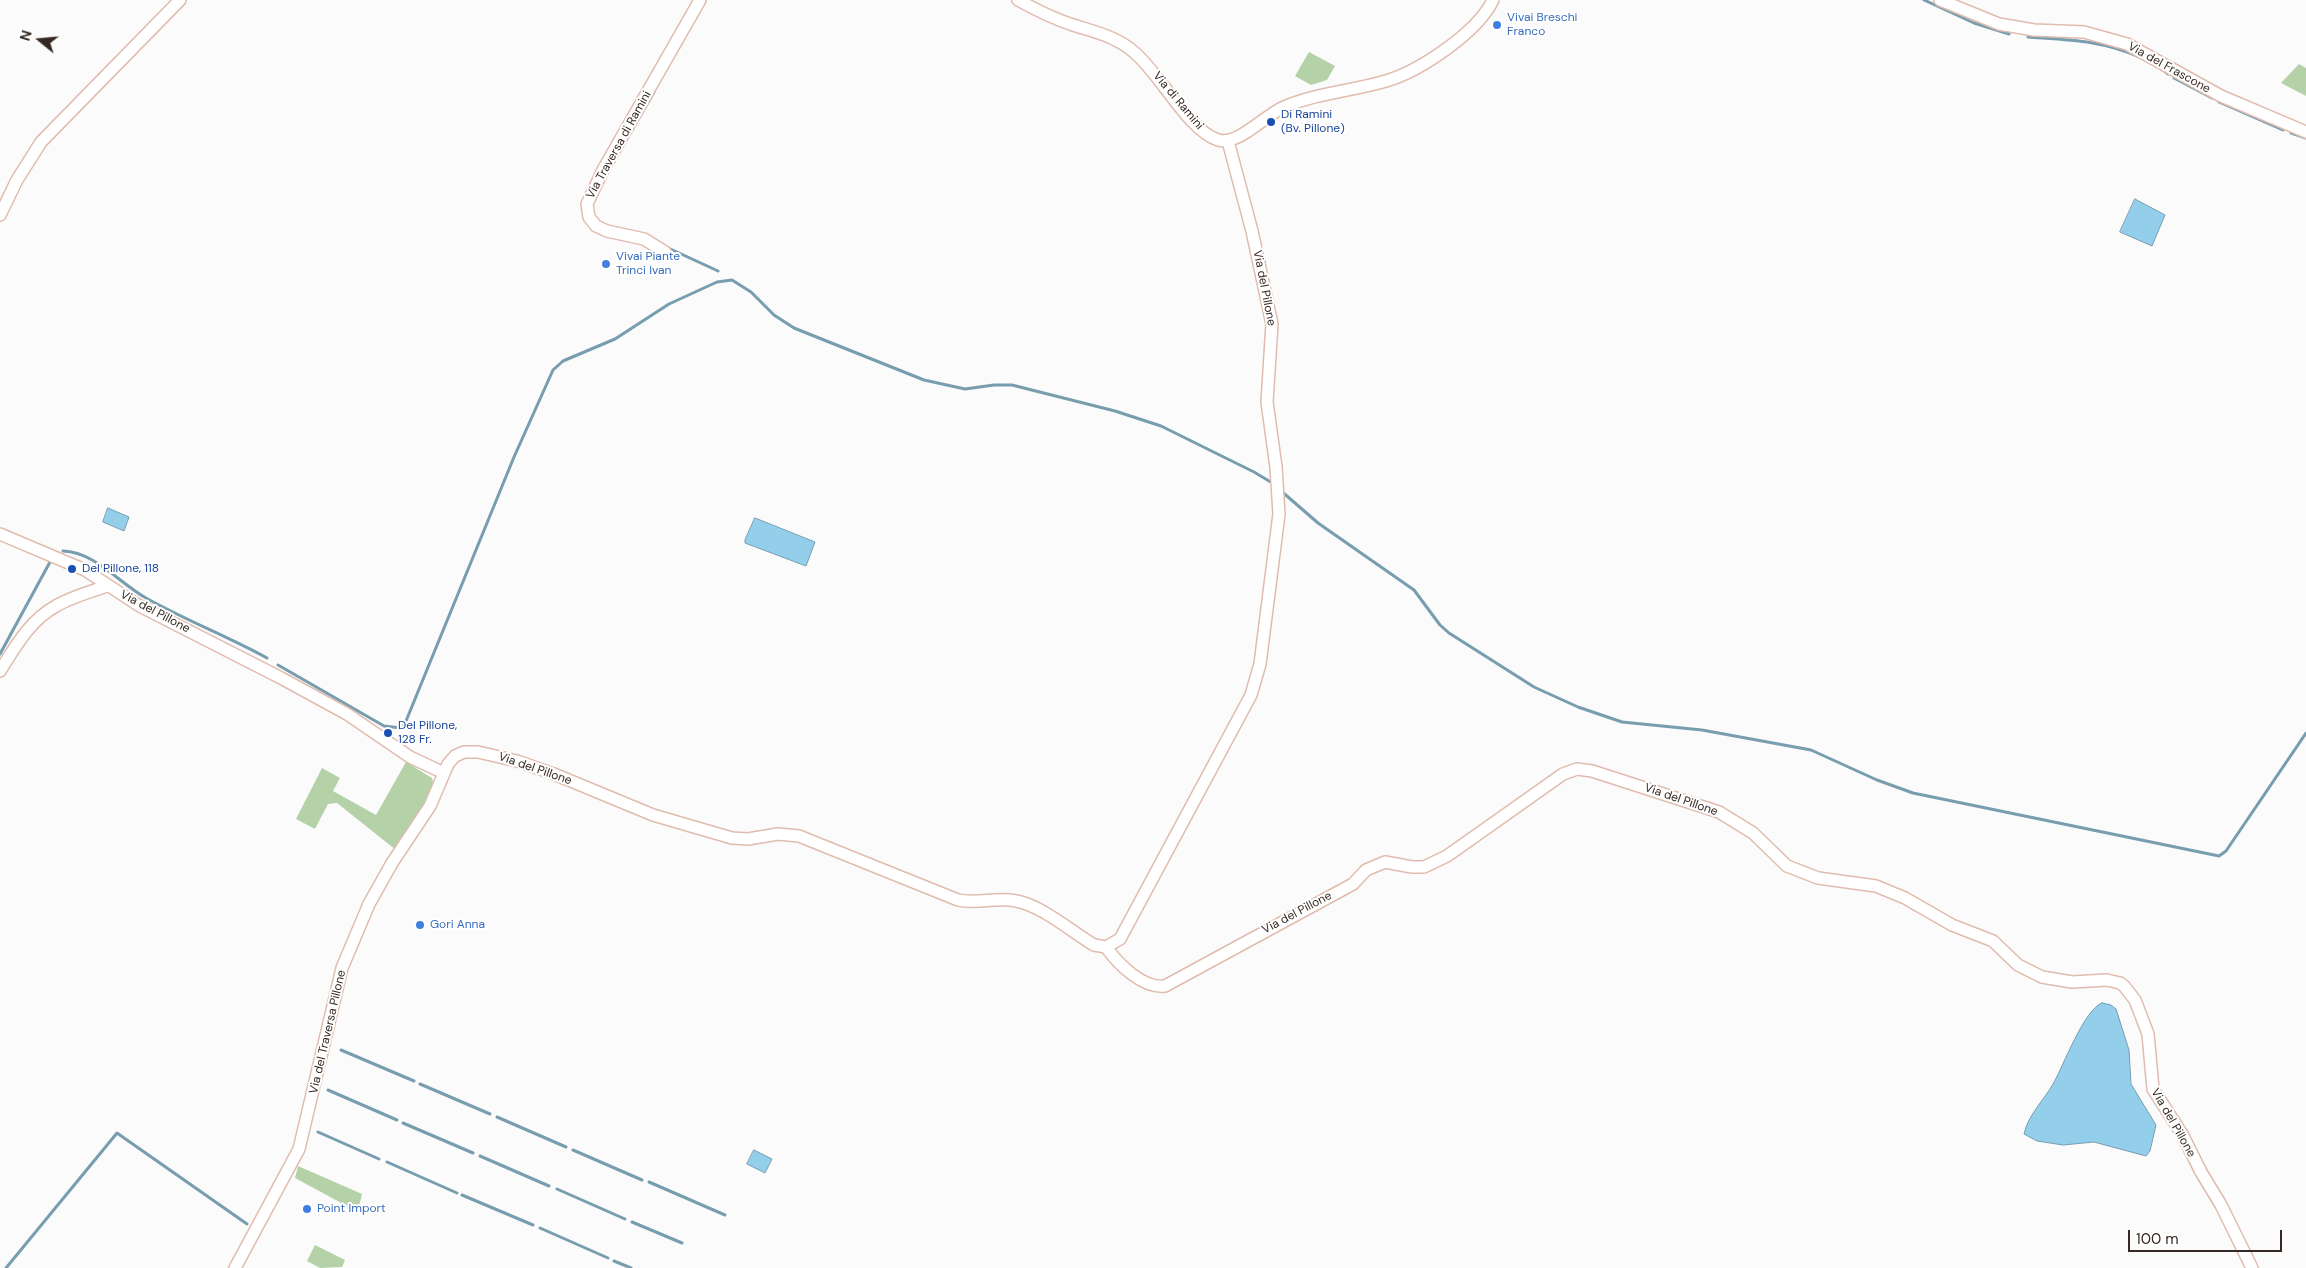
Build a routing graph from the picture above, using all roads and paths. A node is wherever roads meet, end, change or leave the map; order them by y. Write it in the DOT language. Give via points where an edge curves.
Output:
graph roads {
  1 [pos="180,0"];
  2 [pos="700,0"];
  3 [pos="1018,0"];
  4 [pos="1493,0"];
  5 [pos="1940,0"];
  6 [pos="2306,132"];
  7 [pos="1228,141"];
  8 [pos="0,215"];
  9 [pos="665,252"];
  10 [pos="0,534"];
  11 [pos="107,586"];
  12 [pos="0,670"];
  13 [pos="444,773"];
  14 [pos="1106,946"];
  15 [pos="235,1268"];
  16 [pos="2252,1268"];
  1 -- 8 [label="street" via="41,142"];
  2 -- 9 [label="street, Via Traversa di Ramini" via="586,204 589,217 596,226 641,238"];
  3 -- 7 [label="street, Via di Ramini" via="1048,16 1101,34 1127,47 1147,64 1199,128 1214,139"];
  4 -- 7 [label="street" via="1482,19 1460,39 1404,73 1388,80 1297,102"];
  5 -- 6 [label="street, Via del Frascone" via="1999,24 2084,32 2127,44 2221,96"];
  7 -- 14 [label="street, Via del Pillone" via="1271,311 1272,347 1267,402 1279,503 1257,678 1126,931 1116,943"];
  10 -- 11 [label="street, Via del Pillone" via="66,561"];
  11 -- 12 [label="street" via="47,612 23,636"];
  11 -- 13 [label="street, Via del Pillone" via="309,693 410,757"];
  13 -- 14 [label="street, Via del Pillone" via="451,760 460,754 490,754 541,768 640,811 711,833 740,839 778,834 799,836 958,900 1024,903 1094,945"];
  13 -- 15 [label="street, Via del Traversa Pillone" via="430,806 369,904 342,968 299,1149"];
  14 -- 16 [label="street, Via del Pillone" via="1136,976 1154,986 1165,986 1353,884 1368,868 1389,861 1412,868 1430,866 1563,774 1577,769 1592,771 1718,812 1753,833 1786,866 1818,878 1876,886 1906,898 1952,925 1993,941 2018,965 2042,977 2072,982 2108,980 2124,986 2138,1005 2148,1034 2153,1089 2182,1134"];
}
